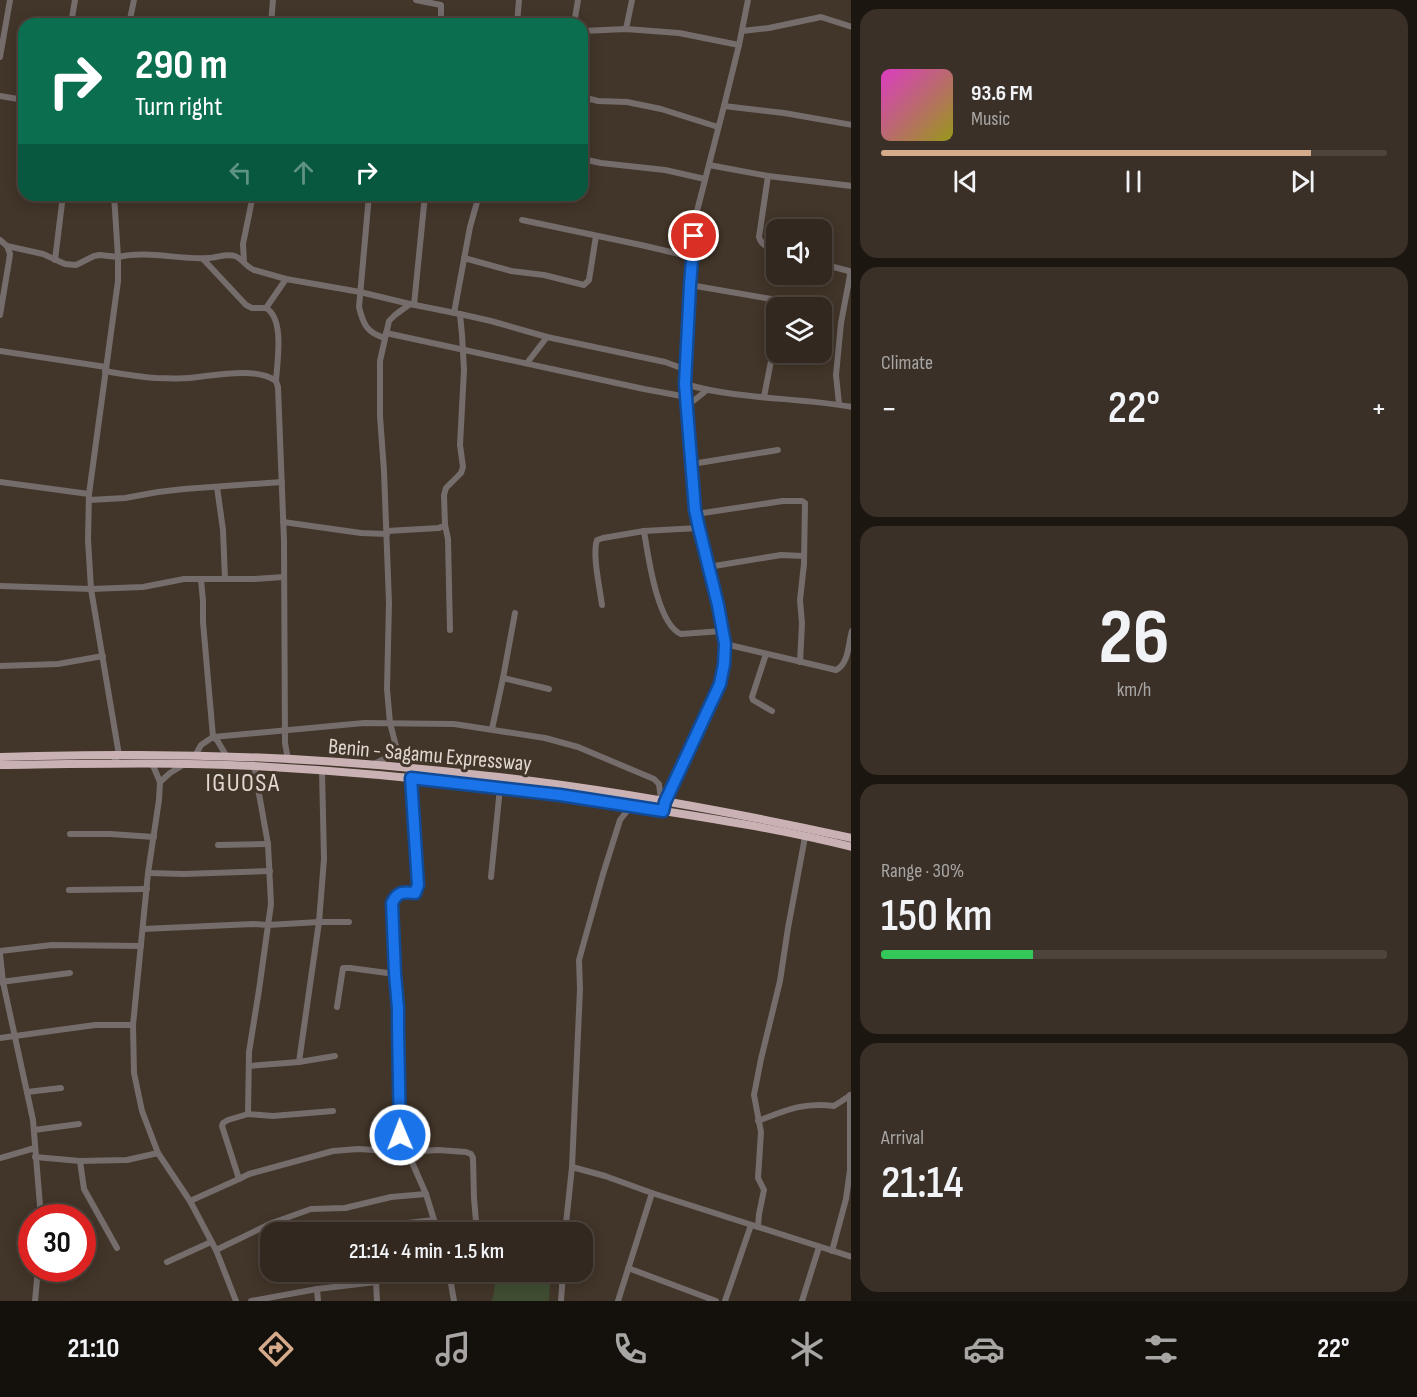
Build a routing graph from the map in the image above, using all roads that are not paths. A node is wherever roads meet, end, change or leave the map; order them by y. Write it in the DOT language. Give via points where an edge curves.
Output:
graph roads {
  1 [pos="10,0"];
  2 [pos="75,0"];
  3 [pos="134,0"];
  4 [pos="273,0"];
  5 [pos="416,0"];
  6 [pos="519,0"];
  7 [pos="578,0"];
  8 [pos="632,0"];
  9 [pos="748,0"];
  10 [pos="442,2"];
  11 [pos="71,18"];
  12 [pos="130,18"];
  13 [pos="271,18"];
  14 [pos="441,18"];
  15 [pos="518,18"];
  16 [pos="575,18"];
  17 [pos="851,27"];
  18 [pos="626,29"];
  19 [pos="588,31"];
  20 [pos="742,31"];
  21 [pos="739,45"];
  22 [pos="0,57"];
  23 [pos="0,96"];
  24 [pos="588,98"];
  25 [pos="18,99"];
  26 [pos="724,106"];
  27 [pos="851,125"];
  28 [pos="718,127"];
  29 [pos="588,160"];
  30 [pos="709,165"];
  31 [pos="768,176"];
  32 [pos="705,179"];
  33 [pos="851,186"];
  34 [pos="114,201"];
  35 [pos="252,201"];
  36 [pos="368,201"];
  37 [pos="424,201"];
  38 [pos="478,201"];
  39 [pos="62,203"];
  40 [pos="522,220"];
  41 [pos="596,236"];
  42 [pos="0,240"];
  43 [pos="243,244"];
  44 [pos="7,246"];
  45 [pos="766,247"];
  46 [pos="230,255"];
  47 [pos="118,257"];
  48 [pos="692,257"];
  49 [pos="203,258"];
  50 [pos="464,258"];
  51 [pos="55,260"];
  52 [pos="244,263"];
  53 [pos="832,267"];
  54 [pos="286,279"];
  55 [pos="690,285"];
  56 [pos="360,292"];
  57 [pos="412,304"];
  58 [pos="266,308"];
  59 [pos="457,313"];
  60 [pos="0,315"];
  61 [pos="386,335"];
  62 [pos="547,337"];
  63 [pos="463,350"];
  64 [pos="0,351"];
  65 [pos="527,363"];
  66 [pos="105,369"];
  67 [pos="687,370"];
  68 [pos="276,381"];
  69 [pos="685,384"];
  70 [pos="706,390"];
  71 [pos="687,397"];
  72 [pos="764,397"];
  73 [pos="839,404"];
  74 [pos="687,406"];
  75 [pos="851,406"];
  76 [pos="778,450"];
  77 [pos="692,464"];
  78 [pos="0,482"];
  79 [pos="282,482"];
  80 [pos="217,487"];
  81 [pos="89,497"];
  82 [pos="696,514"];
  83 [pos="283,522"];
  84 [pos="445,525"];
  85 [pos="699,528"];
  86 [pos="644,531"];
  87 [pos="387,532"];
  88 [pos="804,556"];
  89 [pos="708,567"];
  90 [pos="284,577"];
  91 [pos="225,579"];
  92 [pos="201,580"];
  93 [pos="0,586"];
  94 [pos="91,589"];
  95 [pos="602,605"];
  96 [pos="515,613"];
  97 [pos="450,630"];
  98 [pos="723,631"];
  99 [pos="851,635"];
  100 [pos="725,644"];
  101 [pos="766,654"];
  102 [pos="103,656"];
  103 [pos="800,662"];
  104 [pos="0,666"];
  105 [pos="503,678"];
  106 [pos="549,689"];
  107 [pos="772,711"];
  108 [pos="390,723"];
  109 [pos="492,729"];
  110 [pos="286,730"];
  111 [pos="213,736"];
  112 [pos="396,746"];
  113 [pos="119,755"];
  114 [pos="195,756"];
  115 [pos="0,757"];
  116 [pos="227,757"];
  117 [pos="288,760"];
  118 [pos="152,763"];
  119 [pos="112,764"];
  120 [pos="183,764"];
  121 [pos="0,765"];
  122 [pos="372,765"];
  123 [pos="254,766"];
  124 [pos="408,768"];
  125 [pos="322,771"];
  126 [pos="411,778"];
  127 [pos="160,782"];
  128 [pos="500,788"];
  129 [pos="663,804"];
  130 [pos="631,806"];
  131 [pos="70,834"];
  132 [pos="154,837"];
  133 [pos="805,837"];
  134 [pos="851,838"];
  135 [pos="835,839"];
  136 [pos="268,843"];
  137 [pos="218,845"];
  138 [pos="851,847"];
  139 [pos="270,871"];
  140 [pos="148,873"];
  141 [pos="491,877"];
  142 [pos="147,889"];
  143 [pos="69,890"];
  144 [pos="319,922"];
  145 [pos="349,922"];
  146 [pos="268,925"];
  147 [pos="143,928"];
  148 [pos="141,946"];
  149 [pos="0,953"];
  150 [pos="70,973"];
  151 [pos="395,974"];
  152 [pos="2,982"];
  153 [pos="337,1006"];
  154 [pos="133,1025"];
  155 [pos="14,1035"];
  156 [pos="0,1038"];
  157 [pos="335,1056"];
  158 [pos="299,1062"];
  159 [pos="249,1066"];
  160 [pos="61,1088"];
  161 [pos="27,1092"];
  162 [pos="851,1095"];
  163 [pos="333,1111"];
  164 [pos="248,1114"];
  165 [pos="758,1121"];
  166 [pos="79,1124"];
  167 [pos="34,1130"];
  168 [pos="35,1148"];
  169 [pos="407,1152"];
  170 [pos="158,1153"];
  171 [pos="35,1157"];
  172 [pos="0,1158"];
  173 [pos="80,1161"];
  174 [pos="572,1167"];
  175 [pos="239,1179"];
  176 [pos="652,1193"];
  177 [pos="426,1194"];
  178 [pos="190,1201"];
  179 [pos="40,1204"];
  180 [pos="434,1220"];
  181 [pos="416,1222"];
  182 [pos="476,1222"];
  183 [pos="566,1222"];
  184 [pos="755,1226"];
  185 [pos="211,1242"];
  186 [pos="117,1248"];
  187 [pos="819,1248"];
  188 [pos="216,1250"];
  189 [pos="832,1251"];
  190 [pos="851,1257"];
  191 [pos="167,1262"];
  192 [pos="628,1268"];
  193 [pos="37,1282"];
  194 [pos="376,1282"];
  195 [pos="451,1282"];
  196 [pos="562,1282"];
  197 [pos="317,1289"];
  198 [pos="35,1301"];
  199 [pos="236,1301"];
  200 [pos="251,1301"];
  201 [pos="318,1301"];
  202 [pos="377,1301"];
  203 [pos="454,1301"];
  204 [pos="561,1301"];
  205 [pos="618,1301"];
  206 [pos="716,1301"];
  207 [pos="725,1301"];
  208 [pos="802,1301"];
  1 -- 22 [label="street"];
  2 -- 11 [label="street"];
  3 -- 12 [label="street"];
  4 -- 13 [label="street"];
  5 -- 10 [label="street"];
  6 -- 15 [label="street"];
  7 -- 16 [label="street"];
  8 -- 18 [label="street"];
  9 -- 20 [label="street"];
  10 -- 14 [label="street"];
  17 -- 20 [label="street" via="821,17"];
  18 -- 19 [label="street"];
  18 -- 21 [label="street" via="679,33"];
  20 -- 21 [label="street"];
  21 -- 26 [label="street"];
  23 -- 25 [label="street"];
  24 -- 28 [label="street" via="661,109"];
  26 -- 27 [label="street"];
  26 -- 28 [label="street"];
  28 -- 30 [label="street"];
  29 -- 32 [label="street"];
  30 -- 31 [label="street"];
  30 -- 32 [label="street"];
  31 -- 33 [label="street"];
  31 -- 45 [label="street" via="759,237"];
  32 -- 48 [label="street"];
  34 -- 47 [label="street"];
  35 -- 43 [label="street"];
  36 -- 56 [label="street"];
  37 -- 57 [label="street"];
  38 -- 50 [label="street"];
  39 -- 51 [label="street"];
  40 -- 41 [label="street"];
  41 -- 48 [label="street"];
  41 -- 50 [label="street" via="589,280 584,285"];
  42 -- 44 [label="street"];
  43 -- 46 [label="street"];
  43 -- 52 [label="street"];
  44 -- 51 [label="street"];
  44 -- 60 [label="street" via="10,254"];
  46 -- 49 [label="street"];
  46 -- 52 [label="street"];
  47 -- 49 [label="street" via="139,254"];
  47 -- 51 [label="street" via="94,256 76,265"];
  47 -- 66 [label="street"];
  48 -- 55 [label="street"];
  49 -- 58 [label="street" via="246,306"];
  50 -- 59 [label="street"];
  52 -- 54 [label="street" via="249,269"];
  53 -- 73 [label="street" via="849,271 850,275 836,375"];
  54 -- 56 [label="street"];
  54 -- 58 [label="street"];
  55 -- 67 [label="street"];
  55 -- 72 [label="street" via="775,302"];
  56 -- 57 [label="street"];
  56 -- 61 [label="street" via="362,321 370,332"];
  57 -- 59 [label="street"];
  57 -- 61 [label="street" via="389,321"];
  58 -- 68 [label="street" via="274,315 278,330"];
  59 -- 62 [label="street"];
  59 -- 63 [label="street"];
  61 -- 63 [label="street"];
  61 -- 87 [label="street" via="380,362 380,416"];
  62 -- 65 [label="street"];
  62 -- 67 [label="street"];
  63 -- 65 [label="street"];
  63 -- 84 [label="street" via="463,467 446,488"];
  64 -- 66 [label="street"];
  65 -- 71 [label="street"];
  66 -- 68 [label="street" via="154,378 226,373"];
  66 -- 81 [label="street"];
  67 -- 69 [label="street"];
  68 -- 79 [label="street"];
  69 -- 70 [label="street"];
  69 -- 71 [label="street"];
  70 -- 72 [label="street"];
  70 -- 74 [label="street"];
  71 -- 74 [label="street"];
  72 -- 73 [label="street"];
  73 -- 75 [label="street"];
  74 -- 77 [label="street"];
  76 -- 77 [label="street"];
  77 -- 82 [label="street"];
  78 -- 81 [label="street"];
  79 -- 80 [label="street"];
  79 -- 83 [label="street"];
  80 -- 81 [label="street" via="125,498"];
  80 -- 91 [label="street" via="224,530"];
  81 -- 94 [label="street"];
  82 -- 85 [label="street"];
  82 -- 88 [label="street" via="802,501 806,505"];
  83 -- 87 [label="street" via="361,534"];
  83 -- 90 [label="street"];
  84 -- 87 [label="street"];
  84 -- 97 [label="street"];
  85 -- 86 [label="street"];
  85 -- 89 [label="street"];
  86 -- 95 [label="street" via="597,540"];
  86 -- 98 [label="street" via="658,602 670,625 681,634"];
  87 -- 108 [label="street"];
  88 -- 89 [label="street" via="781,555"];
  88 -- 103 [label="street"];
  89 -- 98 [label="street"];
  90 -- 91 [label="street"];
  90 -- 110 [label="street"];
  91 -- 92 [label="street"];
  92 -- 94 [label="street"];
  92 -- 111 [label="street"];
  93 -- 94 [label="street"];
  94 -- 102 [label="street"];
  96 -- 105 [label="street"];
  98 -- 100 [label="street"];
  99 -- 103 [label="street" via="841,668"];
  100 -- 101 [label="street"];
  100 -- 129 [label="street" via="720,684"];
  101 -- 103 [label="street"];
  101 -- 107 [label="street" via="752,697"];
  102 -- 104 [label="street" via="58,664"];
  102 -- 113 [label="street"];
  105 -- 106 [label="street"];
  105 -- 109 [label="street"];
  108 -- 109 [label="street"];
  108 -- 110 [label="street"];
  108 -- 112 [label="street"];
  109 -- 129 [label="street" via="578,747 654,779 659,784"];
  110 -- 111 [label="street"];
  110 -- 117 [label="street"];
  111 -- 114 [label="street"];
  111 -- 116 [label="street"];
  112 -- 122 [label="street" via="390,756"];
  112 -- 124 [label="street"];
  113 -- 114 [label="highway, Benin - Sagamu Expressway"];
  113 -- 115 [label="highway, Benin - Sagamu Expressway"];
  113 -- 119 [label="street"];
  114 -- 116 [label="highway, Benin - Sagamu Expressway"];
  116 -- 117 [label="highway, Benin - Sagamu Expressway"];
  117 -- 122 [label="highway, Benin - Sagamu Expressway"];
  118 -- 119 [label="highway"];
  118 -- 120 [label="highway"];
  118 -- 127 [label="street"];
  119 -- 121 [label="highway"];
  120 -- 123 [label="highway"];
  120 -- 127 [label="street"];
  122 -- 124 [label="highway, Benin - Sagamu Expressway"];
  123 -- 125 [label="highway"];
  123 -- 136 [label="street"];
  124 -- 129 [label="highway, Benin - Sagamu Expressway" via="491,776"];
  125 -- 126 [label="highway"];
  125 -- 144 [label="street" via="324,859"];
  126 -- 128 [label="highway"];
  126 -- 151 [label="street" via="418,885 415,893 400,893 392,903"];
  127 -- 132 [label="street"];
  128 -- 130 [label="highway"];
  128 -- 141 [label="street"];
  129 -- 130 [label="highway"];
  129 -- 133 [label="highway"];
  129 -- 135 [label="highway, Benin - Sagamu Expressway"];
  130 -- 174 [label="street" via="620,820 579,960"];
  131 -- 132 [label="street"];
  132 -- 140 [label="street"];
  133 -- 135 [label="highway"];
  133 -- 165 [label="street" via="780,981 754,1095"];
  134 -- 135 [label="highway, Benin - Sagamu Expressway"];
  135 -- 138 [label="highway"];
  136 -- 137 [label="street"];
  136 -- 139 [label="street"];
  139 -- 140 [label="street"];
  139 -- 146 [label="street"];
  140 -- 142 [label="street"];
  142 -- 143 [label="street"];
  142 -- 147 [label="street"];
  144 -- 145 [label="street"];
  144 -- 146 [label="street"];
  144 -- 158 [label="street"];
  146 -- 147 [label="street"];
  146 -- 159 [label="street"];
  147 -- 148 [label="street"];
  148 -- 149 [label="street" via="52,945"];
  148 -- 154 [label="street"];
  149 -- 152 [label="street"];
  150 -- 152 [label="street"];
  151 -- 153 [label="street" via="343,968"];
  151 -- 169 [label="street" via="400,1135"];
  152 -- 155 [label="street"];
  154 -- 155 [label="street" via="95,1025"];
  154 -- 170 [label="street" via="134,1073 142,1111"];
  155 -- 156 [label="street"];
  155 -- 161 [label="street"];
  157 -- 158 [label="street"];
  158 -- 159 [label="street"];
  159 -- 164 [label="street"];
  160 -- 161 [label="street"];
  161 -- 167 [label="street"];
  162 -- 165 [label="street" via="834,1106 796,1107"];
  162 -- 189 [label="street" via="850,1170"];
  163 -- 164 [label="street"];
  164 -- 175 [label="street" via="222,1126"];
  165 -- 184 [label="street" via="758,1178 764,1190"];
  166 -- 167 [label="street"];
  167 -- 168 [label="street"];
  168 -- 171 [label="street"];
  168 -- 172 [label="street"];
  169 -- 175 [label="street" via="333,1151"];
  169 -- 177 [label="street"];
  169 -- 182 [label="street" via="471,1154"];
  170 -- 173 [label="street" via="127,1160"];
  170 -- 178 [label="street"];
  171 -- 173 [label="street"];
  171 -- 179 [label="street"];
  173 -- 186 [label="street" via="84,1189"];
  174 -- 176 [label="street"];
  174 -- 183 [label="street"];
  175 -- 178 [label="street"];
  176 -- 184 [label="street"];
  176 -- 192 [label="street"];
  177 -- 180 [label="street"];
  177 -- 188 [label="street" via="308,1210"];
  178 -- 185 [label="street"];
  180 -- 181 [label="street"];
  184 -- 187 [label="street"];
  184 -- 207 [label="street"];
  185 -- 188 [label="street"];
  185 -- 191 [label="street"];
  187 -- 189 [label="street"];
  187 -- 208 [label="street"];
  188 -- 199 [label="street"];
  189 -- 190 [label="street"];
  192 -- 205 [label="street"];
  192 -- 206 [label="street"];
  193 -- 198 [label="street"];
  194 -- 197 [label="street"];
  194 -- 202 [label="street"];
  195 -- 203 [label="street"];
  196 -- 204 [label="street"];
  197 -- 200 [label="street"];
  197 -- 201 [label="street"];
}
